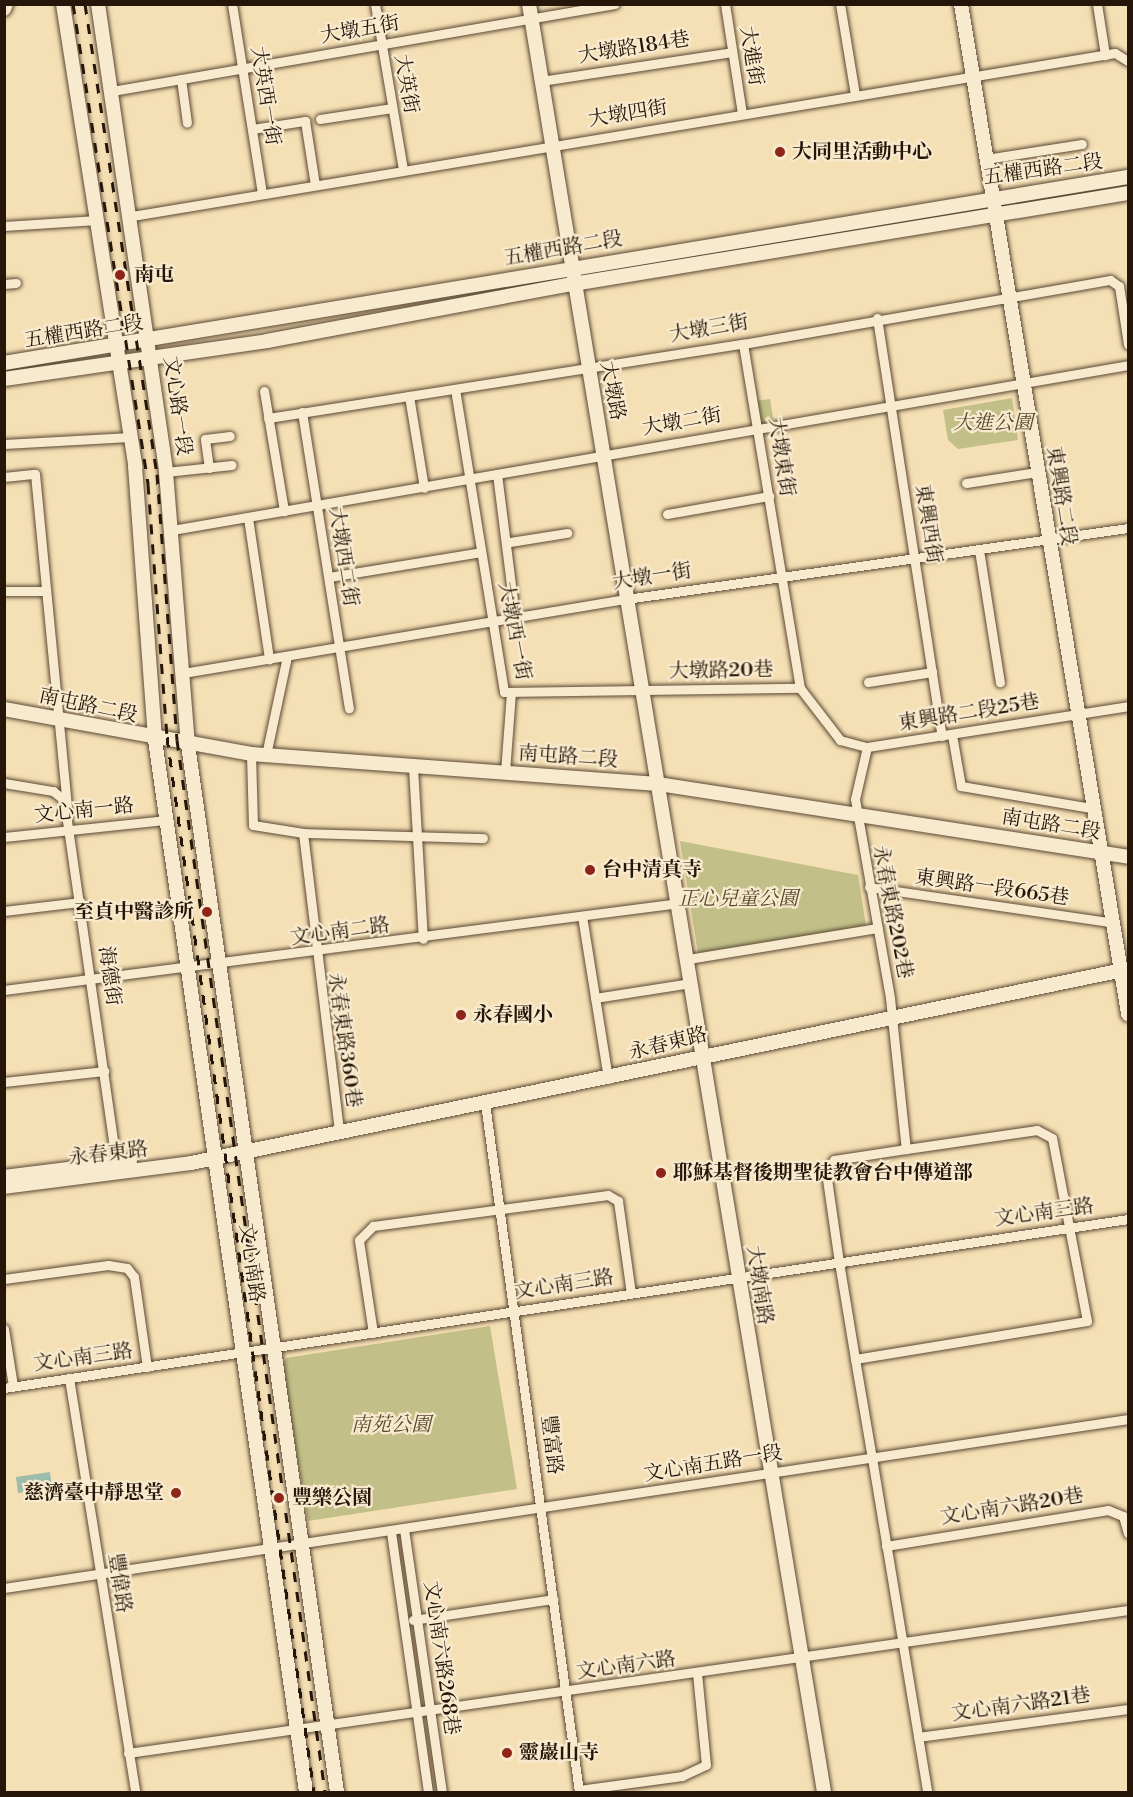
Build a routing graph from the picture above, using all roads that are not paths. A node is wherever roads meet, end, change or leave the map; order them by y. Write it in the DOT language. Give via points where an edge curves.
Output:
graph roads {
  1 [pos="6,4"];
  2 [pos="63,4"];
  3 [pos="98,4"];
  4 [pos="232,4"];
  5 [pos="375,4"];
  6 [pos="529,4"];
  7 [pos="725,4"];
  8 [pos="840,4"];
  9 [pos="961,4"];
  10 [pos="1097,4"];
  11 [pos="614,5"];
  12 [pos="4,9"];
  13 [pos="531,19"];
  14 [pos="381,45"];
  15 [pos="732,52"];
  16 [pos="1105,55"];
  17 [pos="1128,61"];
  18 [pos="242,69"];
  19 [pos="973,76"];
  20 [pos="181,79"];
  21 [pos="541,81"];
  22 [pos="112,91"];
  23 [pos="855,95"];
  24 [pos="392,108"];
  25 [pos="742,114"];
  26 [pos="320,119"];
  27 [pos="187,123"];
  28 [pos="252,129"];
  29 [pos="1082,144"];
  30 [pos="551,145"];
  31 [pos="986,159"];
  32 [pos="403,170"];
  33 [pos="1128,177"];
  34 [pos="315,185"];
  35 [pos="1128,193"];
  36 [pos="262,194"];
  37 [pos="991,196"];
  38 [pos="994,214"];
  39 [pos="132,216"];
  40 [pos="97,220"];
  41 [pos="4,226"];
  42 [pos="570,267"];
  43 [pos="16,283"];
  44 [pos="4,284"];
  45 [pos="573,284"];
  46 [pos="1007,297"];
  47 [pos="877,318"];
  48 [pos="149,342"];
  49 [pos="743,344"];
  50 [pos="1128,344"];
  51 [pos="117,348"];
  52 [pos="152,360"];
  53 [pos="4,363"];
  54 [pos="1128,365"];
  55 [pos="119,366"];
  56 [pos="587,366"];
  57 [pos="4,379"];
  58 [pos="1022,382"];
  59 [pos="455,389"];
  60 [pos="264,391"];
  61 [pos="409,396"];
  62 [pos="891,406"];
  63 [pos="302,412"];
  64 [pos="268,418"];
  65 [pos="759,427"];
  66 [pos="230,436"];
  67 [pos="130,437"];
  68 [pos="4,444"];
  69 [pos="604,454"];
  70 [pos="232,465"];
  71 [pos="209,468"];
  72 [pos="166,472"];
  73 [pos="1037,472"];
  74 [pos="497,474"];
  75 [pos="4,477"];
  76 [pos="470,479"];
  77 [pos="966,483"];
  78 [pos="424,488"];
  79 [pos="769,496"];
  80 [pos="317,506"];
  81 [pos="284,512"];
  82 [pos="667,514"];
  83 [pos="248,518"];
  84 [pos="1128,528"];
  85 [pos="172,530"];
  86 [pos="567,533"];
  87 [pos="1048,540"];
  88 [pos="510,542"];
  89 [pos="979,550"];
  90 [pos="481,552"];
  91 [pos="915,560"];
  92 [pos="784,575"];
  93 [pos="328,577"];
  94 [pos="4,591"];
  95 [pos="46,591"];
  96 [pos="626,599"];
  97 [pos="515,617"];
  98 [pos="493,621"];
  99 [pos="340,648"];
  100 [pos="287,656"];
  101 [pos="269,659"];
  102 [pos="932,672"];
  103 [pos="183,673"];
  104 [pos="868,682"];
  105 [pos="1000,682"];
  106 [pos="800,688"];
  107 [pos="642,690"];
  108 [pos="511,693"];
  109 [pos="1128,706"];
  110 [pos="349,708"];
  111 [pos="4,709"];
  112 [pos="1076,714"];
  113 [pos="58,719"];
  114 [pos="947,735"];
  115 [pos="155,740"];
  116 [pos="188,745"];
  117 [pos="867,747"];
  118 [pos="251,754"];
  119 [pos="266,755"];
  120 [pos="413,767"];
  121 [pos="505,772"];
  122 [pos="4,783"];
  123 [pos="658,784"];
  124 [pos="1091,808"];
  125 [pos="857,815"];
  126 [pos="167,820"];
  127 [pos="70,832"];
  128 [pos="303,833"];
  129 [pos="4,837"];
  130 [pos="418,838"];
  131 [pos="483,838"];
  132 [pos="1099,852"];
  133 [pos="1128,857"];
  134 [pos="869,887"];
  135 [pos="80,902"];
  136 [pos="679,903"];
  137 [pos="4,911"];
  138 [pos="582,916"];
  139 [pos="1110,922"];
  140 [pos="877,928"];
  141 [pos="423,939"];
  142 [pos="314,954"];
  143 [pos="688,958"];
  144 [pos="220,966"];
  145 [pos="189,969"];
  146 [pos="1124,970"];
  147 [pos="92,980"];
  148 [pos="691,983"];
  149 [pos="4,990"];
  150 [pos="595,998"];
  151 [pos="1128,1014"];
  152 [pos="892,1015"];
  153 [pos="702,1054"];
  154 [pos="104,1071"];
  155 [pos="608,1079"];
  156 [pos="4,1082"];
  157 [pos="485,1103"];
  158 [pos="339,1132"];
  159 [pos="906,1149"];
  160 [pos="246,1150"];
  161 [pos="216,1156"];
  162 [pos="117,1168"];
  163 [pos="4,1177"];
  164 [pos="4,1187"];
  165 [pos="500,1211"];
  166 [pos="1128,1219"];
  167 [pos="1070,1227"];
  168 [pos="839,1262"];
  169 [pos="738,1277"];
  170 [pos="4,1280"];
  171 [pos="631,1293"];
  172 [pos="515,1311"];
  173 [pos="4,1329"];
  174 [pos="373,1333"];
  175 [pos="275,1348"];
  176 [pos="244,1352"];
  177 [pos="855,1359"];
  178 [pos="147,1367"];
  179 [pos="69,1378"];
  180 [pos="9,1387"];
  181 [pos="1128,1419"];
  182 [pos="872,1458"];
  183 [pos="771,1473"];
  184 [pos="541,1508"];
  185 [pos="405,1529"];
  186 [pos="391,1532"];
  187 [pos="1128,1533"];
  188 [pos="303,1545"];
  189 [pos="886,1546"];
  190 [pos="273,1547"];
  191 [pos="100,1574"];
  192 [pos="4,1588"];
  193 [pos="553,1599"];
  194 [pos="1128,1610"];
  195 [pos="418,1620"];
  196 [pos="405,1622"];
  197 [pos="902,1644"];
  198 [pos="802,1658"];
  199 [pos="697,1674"];
  200 [pos="566,1693"];
  201 [pos="1128,1709"];
  202 [pos="431,1713"];
  203 [pos="419,1715"];
  204 [pos="328,1728"];
  205 [pos="298,1732"];
  206 [pos="918,1737"];
  207 [pos="128,1753"];
  208 [pos="579,1791"];
  209 [pos="135,1792"];
  210 [pos="306,1792"];
  211 [pos="337,1792"];
  212 [pos="428,1792"];
  213 [pos="442,1792"];
  214 [pos="824,1792"];
  215 [pos="927,1792"];
  1 -- 12 [label="main road"];
  2 -- 40 [label="main road"];
  3 -- 22 [label="main road, 文心路一段"];
  4 -- 18 [label="street, 大英西一街"];
  5 -- 14 [label="street, 大英街"];
  6 -- 13 [label="main road, 大墩路"];
  7 -- 15 [label="street, 大進街"];
  8 -- 23 [label="street"];
  9 -- 19 [label="main road, 東興路二段"];
  10 -- 16 [label="street"];
  11 -- 13 [label="street, 大墩五街"];
  13 -- 14 [label="street, 大墩五街"];
  13 -- 21 [label="main road, 大墩路"];
  14 -- 18 [label="street, 大墩五街"];
  14 -- 24 [label="street, 大英街"];
  15 -- 21 [label="street, 大墩路184巷"];
  15 -- 25 [label="street, 大進街"];
  16 -- 17 [label="street, 大墩四街"];
  16 -- 19 [label="street, 大墩四街"];
  18 -- 20 [label="street, 大墩五街"];
  18 -- 28 [label="street, 大英西一街"];
  19 -- 23 [label="street, 大墩四街"];
  19 -- 31 [label="main road, 東興路二段"];
  20 -- 22 [label="street, 大墩五街"];
  20 -- 27 [label="street"];
  21 -- 30 [label="main road, 大墩路"];
  22 -- 39 [label="main road, 文心路一段"];
  23 -- 25 [label="street, 大墩四街"];
  24 -- 26 [label="street"];
  24 -- 32 [label="street, 大英街"];
  25 -- 30 [label="street, 大墩四街"];
  28 -- 34 [label="street" via="305,121"];
  28 -- 36 [label="street, 大英西一街"];
  29 -- 31 [label="street"];
  30 -- 32 [label="street, 大墩四街"];
  30 -- 42 [label="main road, 大墩路"];
  31 -- 37 [label="main road, 東興路二段"];
  32 -- 34 [label="street, 大墩四街"];
  33 -- 37 [label="main road, 五權西路二段"];
  34 -- 36 [label="street, 大墩四街"];
  35 -- 38 [label="main road, 五權西路二段"];
  36 -- 39 [label="street, 大墩四街"];
  37 -- 38 [label="main road, 東興路二段"];
  37 -- 42 [label="main road, 五權西路二段"];
  38 -- 45 [label="main road, 五權西路二段"];
  38 -- 46 [label="main road, 東興路二段"];
  39 -- 48 [label="main road, 文心路一段"];
  40 -- 41 [label="street"];
  40 -- 51 [label="main road"];
  42 -- 45 [label="main road, 大墩路"];
  42 -- 48 [label="main road, 五權西路二段"];
  43 -- 44 [label="street"];
  45 -- 52 [label="main road, 五權西路二段"];
  45 -- 56 [label="main road, 大墩路"];
  46 -- 47 [label="street, 大墩三街"];
  46 -- 50 [label="street, 大墩三街" via="1110,280 1119,286"];
  46 -- 58 [label="main road, 東興路二段"];
  47 -- 49 [label="street, 大墩三街"];
  47 -- 62 [label="street, 東興西街"];
  48 -- 51 [label="main road, 五權西路二段"];
  48 -- 52 [label="main road, 文心路一段"];
  49 -- 56 [label="street, 大墩三街"];
  49 -- 65 [label="street, 大墩東街"];
  51 -- 53 [label="main road, 五權西路二段"];
  51 -- 55 [label="main road"];
  52 -- 55 [label="main road, 五權西路二段"];
  52 -- 72 [label="main road, 文心路一段"];
  54 -- 58 [label="street, 大墩二街"];
  55 -- 57 [label="main road, 五權西路二段"];
  55 -- 67 [label="main road"];
  56 -- 59 [label="street, 大墩三街"];
  56 -- 69 [label="main road, 大墩路"];
  58 -- 62 [label="street, 大墩二街"];
  58 -- 73 [label="main road, 東興路二段"];
  59 -- 61 [label="street, 大墩三街"];
  59 -- 76 [label="street, 大墩西一街"];
  60 -- 64 [label="street"];
  61 -- 63 [label="street, 大墩三街"];
  61 -- 78 [label="street"];
  62 -- 65 [label="street, 大墩二街"];
  62 -- 91 [label="street, 東興西街"];
  63 -- 64 [label="street, 大墩三街"];
  63 -- 80 [label="street, 大墩西二街"];
  64 -- 81 [label="street"];
  65 -- 69 [label="street, 大墩二街"];
  65 -- 79 [label="street, 大墩東街"];
  66 -- 71 [label="street" via="205,439"];
  67 -- 68 [label="street"];
  67 -- 115 [label="main road"];
  69 -- 74 [label="street, 大墩二街"];
  69 -- 96 [label="main road, 大墩路"];
  70 -- 71 [label="street"];
  71 -- 72 [label="street"];
  72 -- 85 [label="main road, 文心路一段"];
  73 -- 77 [label="street"];
  73 -- 87 [label="main road, 東興路二段"];
  74 -- 76 [label="street, 大墩二街"];
  74 -- 88 [label="street"];
  75 -- 95 [label="street" via="35,474"];
  76 -- 78 [label="street, 大墩二街"];
  76 -- 90 [label="street, 大墩西一街"];
  78 -- 80 [label="street, 大墩二街"];
  79 -- 82 [label="street"];
  79 -- 92 [label="street, 大墩東街"];
  80 -- 81 [label="street, 大墩二街"];
  80 -- 93 [label="street, 大墩西二街"];
  81 -- 83 [label="street, 大墩二街"];
  83 -- 85 [label="street, 大墩二街"];
  83 -- 101 [label="street"];
  84 -- 87 [label="street, 大墩一街"];
  85 -- 103 [label="main road, 文心路一段"];
  86 -- 88 [label="street"];
  87 -- 89 [label="street, 大墩一街"];
  87 -- 112 [label="main road, 東興路二段"];
  88 -- 97 [label="street"];
  89 -- 91 [label="street, 大墩一街"];
  89 -- 105 [label="street"];
  90 -- 93 [label="street"];
  90 -- 98 [label="street, 大墩西一街"];
  91 -- 92 [label="street, 大墩一街"];
  91 -- 102 [label="street, 東興西街"];
  92 -- 96 [label="street, 大墩一街"];
  92 -- 106 [label="street, 大墩東街"];
  93 -- 99 [label="street, 大墩西二街"];
  94 -- 95 [label="street"];
  95 -- 113 [label="street"];
  96 -- 97 [label="street, 大墩一街"];
  96 -- 107 [label="main road, 大墩路"];
  97 -- 98 [label="street, 大墩一街"];
  98 -- 99 [label="street, 大墩一街"];
  98 -- 108 [label="street, 大墩西一街" via="504,692"];
  99 -- 100 [label="street, 大墩一街"];
  99 -- 110 [label="street, 大墩西二街"];
  100 -- 101 [label="street, 大墩一街"];
  100 -- 119 [label="street"];
  101 -- 103 [label="street, 大墩一街"];
  102 -- 104 [label="street"];
  102 -- 114 [label="street, 東興西街"];
  103 -- 116 [label="main road, 文心路一段"];
  106 -- 107 [label="street, 大墩路20巷"];
  106 -- 117 [label="street" via="840,740"];
  107 -- 108 [label="street, 大墩西一街"];
  107 -- 123 [label="main road, 大墩路"];
  108 -- 121 [label="street"];
  109 -- 112 [label="street, 東興路二段25巷"];
  111 -- 113 [label="main road, 南屯路二段"];
  112 -- 114 [label="street, 東興路二段25巷"];
  112 -- 124 [label="main road, 東興路二段"];
  113 -- 115 [label="main road, 南屯路二段"];
  113 -- 127 [label="street"];
  114 -- 117 [label="street, 東興路二段25巷"];
  114 -- 124 [label="street, 東興西街" via="961,786"];
  115 -- 116 [label="main road, 南屯路二段"];
  115 -- 126 [label="main road, 文心南路"];
  116 -- 118 [label="main road, 南屯路二段"];
  116 -- 144 [label="main road, 文心南路"];
  117 -- 125 [label="street, 永春東路202巷" via="855,799"];
  118 -- 119 [label="main road, 南屯路二段"];
  118 -- 128 [label="street" via="253,825"];
  119 -- 120 [label="main road, 南屯路二段"];
  120 -- 121 [label="main road, 南屯路二段"];
  120 -- 130 [label="street"];
  121 -- 123 [label="main road, 南屯路二段"];
  122 -- 127 [label="street, 海德街" via="53,791 64,800"];
  123 -- 125 [label="main road, 南屯路二段"];
  123 -- 136 [label="main road, 大墩南路"];
  124 -- 132 [label="main road, 東興路二段"];
  125 -- 132 [label="main road, 南屯路二段"];
  125 -- 134 [label="street, 永春東路202巷"];
  126 -- 127 [label="street, 文心南一路"];
  126 -- 145 [label="main road, 文心南路"];
  127 -- 129 [label="street, 文心南一路"];
  127 -- 135 [label="street, 海德街"];
  128 -- 130 [label="street"];
  128 -- 142 [label="street, 永春東路360巷"];
  130 -- 131 [label="street"];
  130 -- 141 [label="street"];
  132 -- 133 [label="main road, 南屯路二段"];
  132 -- 139 [label="main road, 東興路二段"];
  134 -- 139 [label="street, 東興路一段665巷"];
  134 -- 140 [label="street, 永春東路202巷"];
  135 -- 137 [label="street"];
  135 -- 147 [label="street, 海德街"];
  136 -- 138 [label="street, 文心南二路"];
  136 -- 143 [label="main road, 大墩南路"];
  138 -- 141 [label="street, 文心南二路"];
  138 -- 150 [label="street"];
  139 -- 146 [label="main road, 東興路二段"];
  140 -- 143 [label="street"];
  140 -- 152 [label="street, 永春東路202巷"];
  141 -- 142 [label="street, 文心南二路"];
  142 -- 144 [label="street, 文心南二路"];
  142 -- 158 [label="street, 永春東路360巷"];
  143 -- 148 [label="main road, 大墩南路"];
  144 -- 145 [label="street, 文心南二路"];
  144 -- 160 [label="main road, 文心南路"];
  145 -- 147 [label="street, 文心南二路"];
  145 -- 161 [label="main road, 文心南路"];
  146 -- 151 [label="main road, 東興路二段"];
  146 -- 152 [label="main road, 永春東路"];
  147 -- 149 [label="street, 文心南二路"];
  147 -- 154 [label="street, 海德街"];
  148 -- 150 [label="street"];
  148 -- 153 [label="main road, 大墩南路"];
  150 -- 155 [label="street"];
  152 -- 153 [label="main road, 永春東路"];
  152 -- 159 [label="street, 永春東路202巷"];
  153 -- 155 [label="main road, 永春東路"];
  153 -- 169 [label="main road, 大墩南路"];
  154 -- 156 [label="street"];
  154 -- 162 [label="street, 海德街"];
  155 -- 157 [label="main road, 永春東路"];
  157 -- 158 [label="main road, 永春東路"];
  157 -- 165 [label="street, 豐富路"];
  158 -- 160 [label="main road, 永春東路"];
  159 -- 167 [label="street" via="1046,1132 1052,1138"];
  159 -- 168 [label="street" via="829,1165"];
  160 -- 161 [label="main road, 永春東路"];
  160 -- 175 [label="main road, 文心南路"];
  161 -- 162 [label="main road, 永春東路"];
  161 -- 176 [label="main road, 文心南路"];
  162 -- 163 [label="main road, 永春東路"];
  162 -- 164 [label="main road, 永春東路"];
  165 -- 171 [label="street" via="608,1195 618,1201"];
  165 -- 172 [label="street, 豐富路"];
  165 -- 174 [label="street" via="365,1229 359,1240"];
  166 -- 167 [label="street, 文心南三路"];
  167 -- 168 [label="street, 文心南三路"];
  167 -- 177 [label="street" via="1087,1321"];
  168 -- 169 [label="street, 文心南三路"];
  168 -- 177 [label="street"];
  169 -- 171 [label="street, 文心南三路"];
  169 -- 183 [label="main road, 大墩南路"];
  170 -- 178 [label="street" via="108,1265 127,1268 134,1277"];
  171 -- 172 [label="street, 文心南三路"];
  172 -- 174 [label="street, 文心南三路"];
  172 -- 184 [label="street, 豐富路"];
  173 -- 180 [label="street"];
  174 -- 175 [label="street, 文心南三路"];
  175 -- 176 [label="street, 文心南三路"];
  175 -- 188 [label="main road, 文心南路"];
  176 -- 178 [label="street, 文心南三路"];
  176 -- 190 [label="main road, 文心南路"];
  177 -- 182 [label="street"];
  178 -- 179 [label="street, 文心南三路"];
  179 -- 180 [label="street, 文心南三路"];
  179 -- 191 [label="street, 豐偉路"];
  181 -- 182 [label="street, 文心南五路一段"];
  182 -- 183 [label="street, 文心南五路一段"];
  182 -- 189 [label="street"];
  183 -- 184 [label="street, 文心南五路一段"];
  183 -- 198 [label="main road, 大墩南路"];
  184 -- 185 [label="street, 文心南五路一段"];
  184 -- 193 [label="street, 豐富路"];
  185 -- 186 [label="street, 文心南五路一段"];
  185 -- 195 [label="street, 文心南六路268巷"];
  186 -- 188 [label="street, 文心南五路一段"];
  186 -- 196 [label="street, 文心南六路268巷"];
  187 -- 189 [label="street, 文心南六路20巷" via="1123,1516 1108,1510"];
  188 -- 190 [label="street, 文心南五路一段"];
  188 -- 204 [label="main road, 文心南路"];
  189 -- 197 [label="street"];
  190 -- 191 [label="street"];
  190 -- 205 [label="main road, 文心南路"];
  191 -- 192 [label="street"];
  191 -- 207 [label="street, 豐偉路"];
  193 -- 195 [label="street"];
  193 -- 200 [label="street, 豐富路"];
  194 -- 197 [label="street, 文心南六路"];
  195 -- 196 [label="street"];
  195 -- 202 [label="street, 文心南六路268巷"];
  196 -- 203 [label="street, 文心南六路268巷"];
  197 -- 198 [label="street, 文心南六路"];
  197 -- 206 [label="street"];
  198 -- 199 [label="street, 文心南六路"];
  198 -- 214 [label="main road, 大墩南路"];
  199 -- 200 [label="street, 文心南六路"];
  199 -- 208 [label="street" via="706,1766 682,1776"];
  200 -- 202 [label="street, 文心南六路"];
  200 -- 208 [label="street, 豐富路"];
  201 -- 206 [label="street, 文心南六路21巷"];
  202 -- 203 [label="street, 文心南六路"];
  202 -- 213 [label="street, 文心南六路268巷"];
  203 -- 204 [label="street, 文心南六路"];
  203 -- 212 [label="street, 文心南六路268巷"];
  204 -- 205 [label="street, 文心南六路"];
  204 -- 211 [label="main road, 文心南路"];
  205 -- 207 [label="street, 文心南六路"];
  205 -- 210 [label="main road, 文心南路"];
  206 -- 215 [label="street"];
  207 -- 209 [label="street, 豐偉路"];
}
